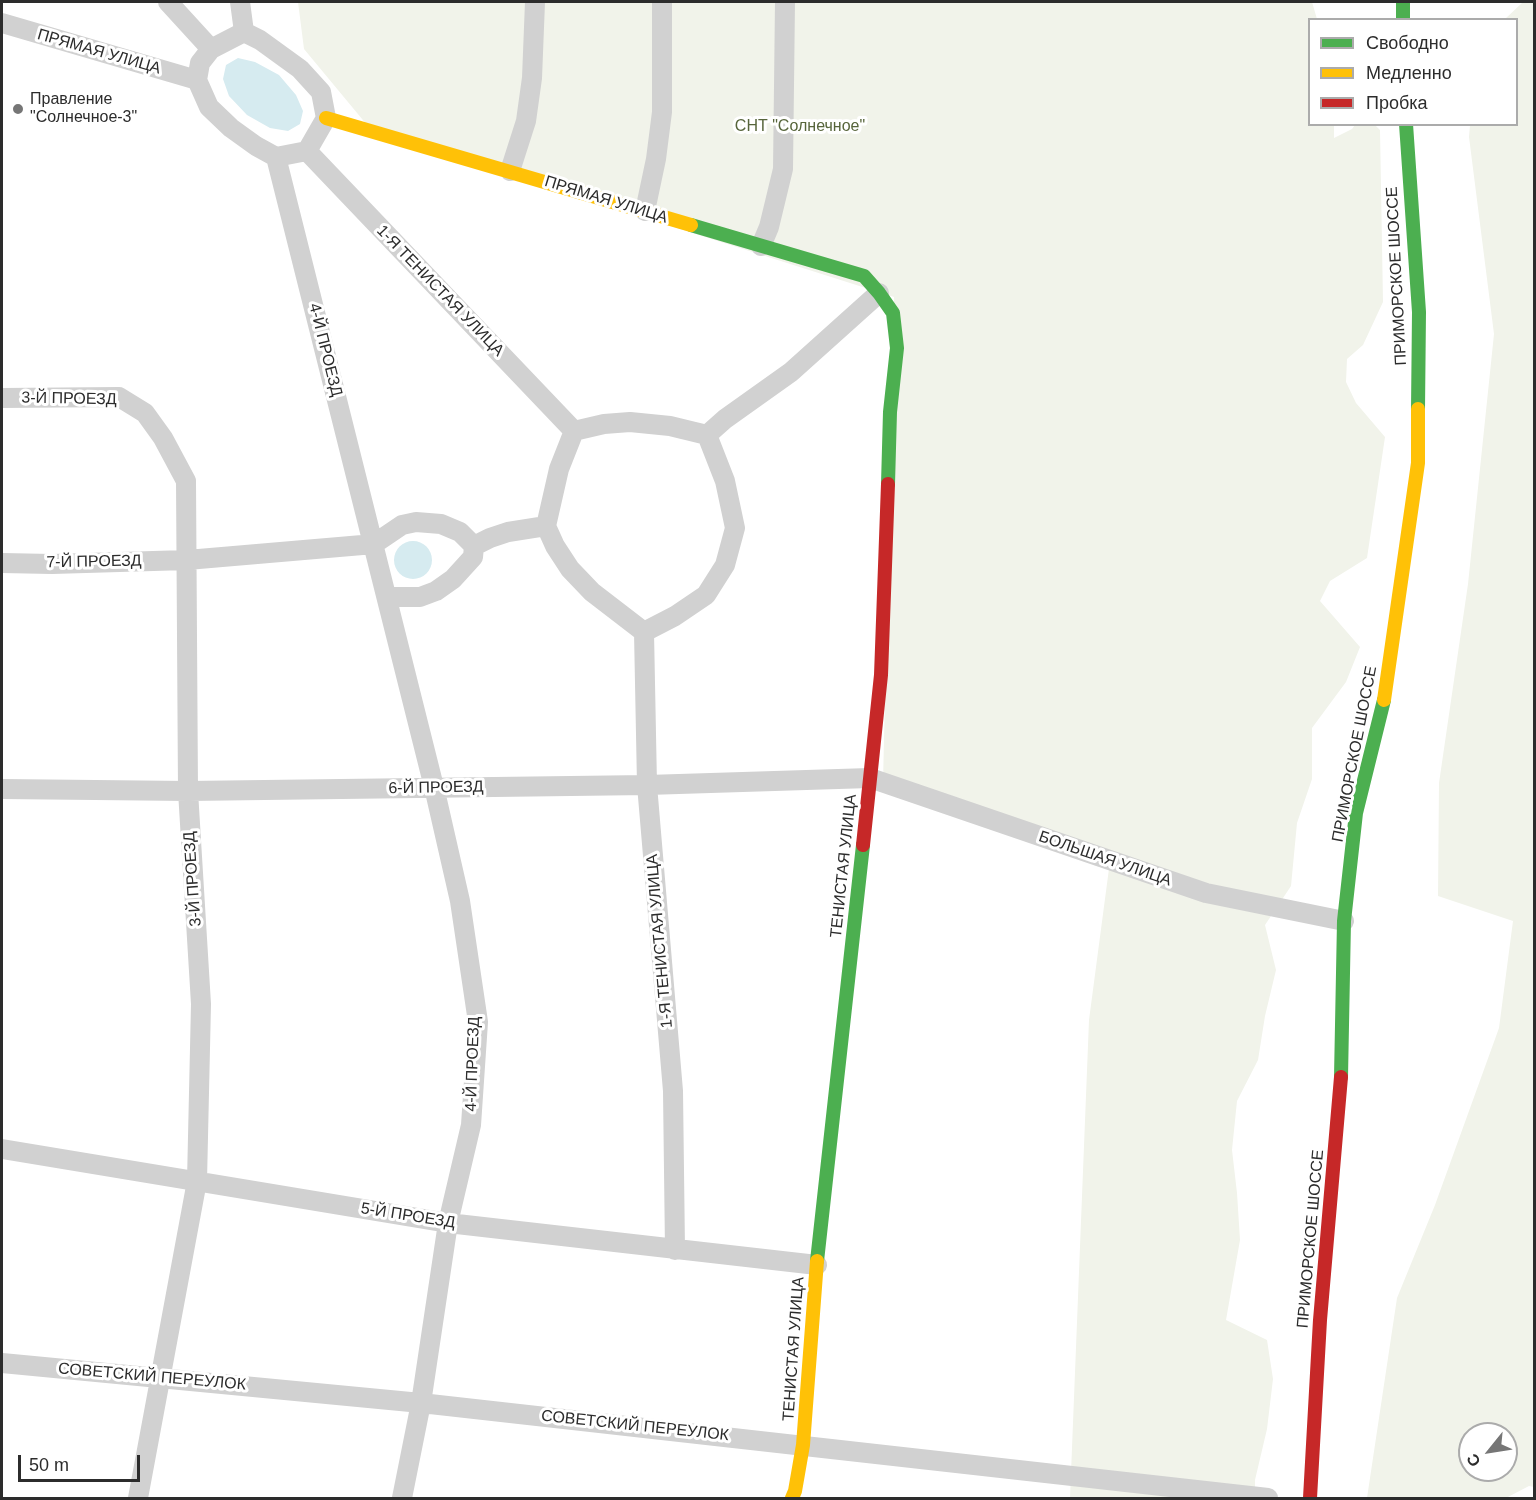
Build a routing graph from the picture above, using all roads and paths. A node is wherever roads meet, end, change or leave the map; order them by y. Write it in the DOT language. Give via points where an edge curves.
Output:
graph roads {
  1 [pos="168,2"];
  2 [pos="240,2"];
  3 [pos="535,2"];
  4 [pos="662,2"];
  5 [pos="785,2"];
  6 [pos="1403,2"];
  7 [pos="1403,18"];
  8 [pos="2,23"];
  9 [pos="244,32"];
  10 [pos="212,49"];
  11 [pos="197,80"];
  12 [pos="326,118"];
  13 [pos="1406,126"];
  14 [pos="307,151"];
  15 [pos="276,157"];
  16 [pos="510,171"];
  17 [pos="645,211"];
  18 [pos="761,246"];
  19 [pos="879,293"];
  20 [pos="2,398"];
  21 [pos="574,431"];
  22 [pos="707,435"];
  23 [pos="546,526"];
  24 [pos="374,544"];
  25 [pos="474,546"];
  26 [pos="187,560"];
  27 [pos="2,563"];
  28 [pos="387,597"];
  29 [pos="645,632"];
  30 [pos="870,778"];
  31 [pos="646,785"];
  32 [pos="434,787"];
  33 [pos="2,789"];
  34 [pos="188,791"];
  35 [pos="1344,921"];
  36 [pos="2,1149"];
  37 [pos="197,1181"];
  38 [pos="448,1223"];
  39 [pos="675,1250"];
  40 [pos="816,1265"];
  41 [pos="2,1363"];
  42 [pos="159,1377"];
  43 [pos="421,1403"];
  44 [pos="803,1445"];
  45 [pos="138,1498"];
  46 [pos="402,1498"];
  47 [pos="792,1498"];
  48 [pos="1268,1498"];
  49 [pos="1310,1498"];
  1 -- 10 [label="street"];
  2 -- 9 [label="street"];
  3 -- 16 [label="street" via="526,121"];
  4 -- 17 [label="street" via="662,112 657,159"];
  5 -- 18 [label="street" via="783,169"];
  6 -- 7 [label="street"];
  8 -- 11 [label="street, ПРЯМАЯ УЛИЦА"];
  9 -- 10 [label="street"];
  9 -- 12 [label="street" via="300,69 321,92"];
  10 -- 11 [label="street" via="200,63"];
  11 -- 15 [label="street" via="209,107 231,128"];
  12 -- 14 [label="street"];
  12 -- 16 [label="street, ПРЯМАЯ УЛИЦА"];
  13 -- 35 [label="street, ПРИМОРСКОЕ ШОССЕ" via="1419,312 1418,463 1383,708 1356,813"];
  14 -- 15 [label="street"];
  14 -- 21 [label="street, 1-Я ТЕНИСТАЯ УЛИЦА"];
  15 -- 24 [label="street, 4-Й ПРОЕЗД"];
  16 -- 17 [label="street, ПРЯМАЯ УЛИЦА"];
  17 -- 18 [label="street, ПРЯМАЯ УЛИЦА"];
  18 -- 19 [label="street, ПРЯМАЯ УЛИЦА" via="864,276"];
  19 -- 22 [label="street" via="791,372"];
  19 -- 30 [label="street, ТЕНИСТАЯ УЛИЦА" via="893,313 897,348 890,412 881,675"];
  20 -- 26 [label="street, 3-Й ПРОЕЗД" via="118,397 145,413 164,438 186,481"];
  21 -- 22 [label="street" via="630,422"];
  21 -- 23 [label="street" via="559,469"];
  22 -- 29 [label="street" via="725,481 735,528 726,565 706,595"];
  23 -- 25 [label="street" via="508,532"];
  23 -- 29 [label="street" via="570,568 592,592"];
  24 -- 25 [label="street" via="402,525 416,522 441,524 459,532"];
  24 -- 26 [label="street, 7-Й ПРОЕЗД"];
  24 -- 28 [label="street"];
  25 -- 28 [label="street" via="473,556 436,591 420,597"];
  26 -- 27 [label="street, 7-Й ПРОЕЗД"];
  26 -- 34 [label="street, 3-Й ПРОЕЗД"];
  28 -- 32 [label="street, 4-Й ПРОЕЗД"];
  29 -- 31 [label="street, 1-Я ТЕНИСТАЯ УЛИЦА"];
  30 -- 31 [label="street, 6-Й ПРОЕЗД"];
  30 -- 35 [label="street, БОЛЬШАЯ УЛИЦА" via="1206,893"];
  30 -- 40 [label="street, ТЕНИСТАЯ УЛИЦА"];
  31 -- 32 [label="street, 6-Й ПРОЕЗД"];
  31 -- 39 [label="street, 1-Я ТЕНИСТАЯ УЛИЦА" via="673,1091"];
  32 -- 34 [label="street, 6-Й ПРОЕЗД"];
  32 -- 38 [label="street, 4-Й ПРОЕЗД" via="460,901 477,1022 471,1125"];
  33 -- 34 [label="street, 6-Й ПРОЕЗД"];
  34 -- 37 [label="street, 3-Й ПРОЕЗД" via="201,1004"];
  35 -- 49 [label="street, ПРИМОРСКОЕ ШОССЕ" via="1343,1055 1320,1320"];
  36 -- 37 [label="street, 5-Й ПРОЕЗД"];
  37 -- 38 [label="street, 5-Й ПРОЕЗД"];
  37 -- 42 [label="street, 3-Й ПРОЕЗД"];
  38 -- 39 [label="street, 5-Й ПРОЕЗД"];
  38 -- 43 [label="street, 4-Й ПРОЕЗД"];
  39 -- 40 [label="street, 5-Й ПРОЕЗД"];
  40 -- 44 [label="street, ТЕНИСТАЯ УЛИЦА"];
  41 -- 42 [label="street, СОВЕТСКИЙ ПЕРЕУЛОК"];
  42 -- 43 [label="street, СОВЕТСКИЙ ПЕРЕУЛОК"];
  42 -- 45 [label="street, 3-Й ПРОЕЗД"];
  43 -- 44 [label="street, СОВЕТСКИЙ ПЕРЕУЛОК"];
  43 -- 46 [label="street, 4-Й ПРОЕЗД"];
  44 -- 47 [label="street, ТЕНИСТАЯ УЛИЦА"];
  44 -- 48 [label="street, СОВЕТСКИЙ ПЕРЕУЛОК"];
}
